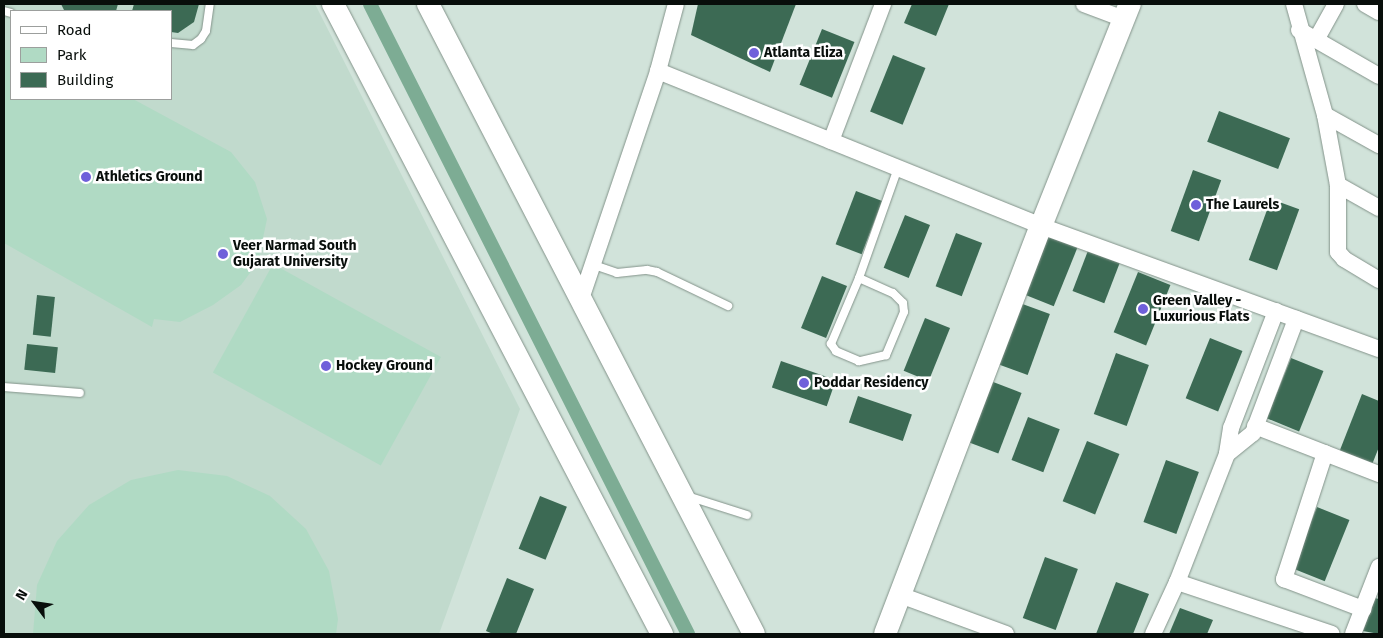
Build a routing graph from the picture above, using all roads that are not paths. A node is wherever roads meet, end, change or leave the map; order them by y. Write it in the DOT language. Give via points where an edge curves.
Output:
graph roads {
  1 [pos="210,4"];
  2 [pos="333,4"];
  3 [pos="428,4"];
  4 [pos="676,4"];
  5 [pos="883,4"];
  6 [pos="1084,4"];
  7 [pos="1294,4"];
  8 [pos="1336,4"];
  9 [pos="1364,4"];
  10 [pos="1127,12"];
  11 [pos="1379,12"];
  12 [pos="1299,30"];
  13 [pos="1316,40"];
  14 [pos="172,42"];
  15 [pos="658,71"];
  16 [pos="1379,76"];
  17 [pos="1325,115"];
  18 [pos="831,141"];
  19 [pos="1379,145"];
  20 [pos="898,168"];
  21 [pos="1338,185"];
  22 [pos="1379,208"];
  23 [pos="1041,226"];
  24 [pos="594,265"];
  25 [pos="859,278"];
  26 [pos="1379,280"];
  27 [pos="581,299"];
  28 [pos="728,306"];
  29 [pos="1276,311"];
  30 [pos="1296,319"];
  31 [pos="1379,349"];
  32 [pos="4,387"];
  33 [pos="80,392"];
  34 [pos="1255,426"];
  35 [pos="1324,453"];
  36 [pos="1227,454"];
  37 [pos="1379,474"];
  38 [pos="682,494"];
  39 [pos="747,515"];
  40 [pos="1379,567"];
  41 [pos="1177,582"];
  42 [pos="900,595"];
  43 [pos="1363,609"];
  44 [pos="662,634"];
  45 [pos="754,634"];
  46 [pos="885,634"];
  47 [pos="1006,634"];
  48 [pos="1153,634"];
  49 [pos="1332,634"];
  50 [pos="1353,634"];
  1 -- 14 [label="lane" via="206,31 201,40 193,45"];
  2 -- 44 [label="street"];
  3 -- 27 [label="street"];
  4 -- 15 [label="street"];
  5 -- 18 [label="street"];
  6 -- 10 [label="street"];
  7 -- 12 [label="street"];
  8 -- 13 [label="street"];
  9 -- 11 [label="street"];
  10 -- 23 [label="street"];
  12 -- 13 [label="street"];
  12 -- 17 [label="street"];
  13 -- 16 [label="street"];
  15 -- 18 [label="street"];
  15 -- 24 [label="street"];
  17 -- 19 [label="street"];
  17 -- 21 [label="street"];
  18 -- 20 [label="street"];
  20 -- 23 [label="street"];
  20 -- 25 [label="lane"];
  21 -- 22 [label="street"];
  21 -- 26 [label="street" via="1338,252"];
  23 -- 29 [label="street"];
  23 -- 42 [label="street"];
  24 -- 27 [label="street"];
  24 -- 28 [label="lane" via="617,273 657,272"];
  25 -- 25 [label="lane" via="831,344 836,351 859,361 886,356 904,312 903,302 893,293"];
  27 -- 38 [label="street"];
  29 -- 30 [label="street"];
  29 -- 36 [label="street" via="1231,428"];
  30 -- 31 [label="street"];
  30 -- 34 [label="street"];
  32 -- 33 [label="lane"];
  34 -- 35 [label="street"];
  34 -- 36 [label="street" via="1253,433"];
  35 -- 37 [label="street"];
  35 -- 43 [label="street" via="1284,579"];
  36 -- 41 [label="street"];
  38 -- 39 [label="lane"];
  38 -- 45 [label="street"];
  40 -- 43 [label="street"];
  41 -- 48 [label="street"];
  41 -- 49 [label="street"];
  42 -- 46 [label="street"];
  42 -- 47 [label="street"];
  43 -- 50 [label="street"];
}
